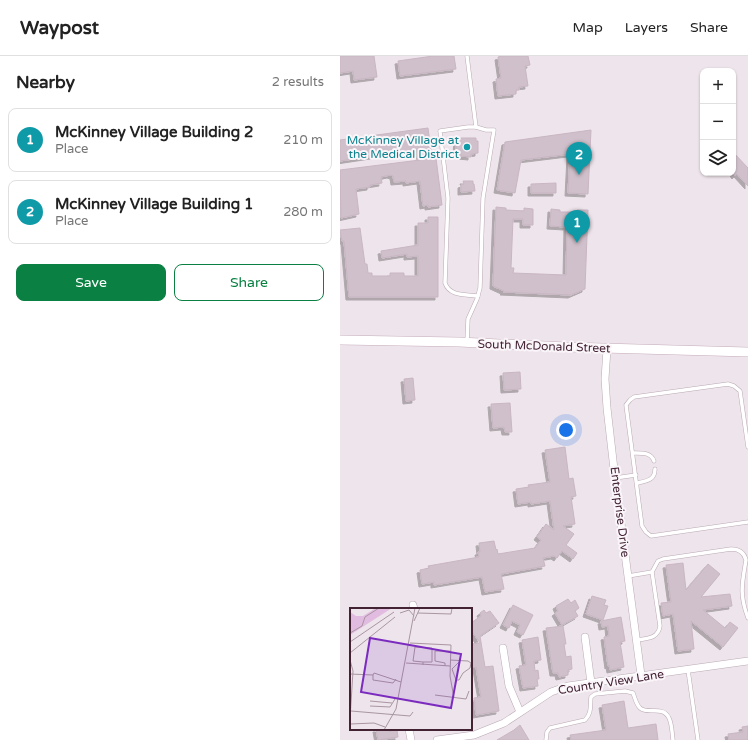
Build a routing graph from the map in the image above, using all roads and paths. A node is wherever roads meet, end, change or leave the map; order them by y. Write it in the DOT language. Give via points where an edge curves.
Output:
graph roads {
  1 [pos="467,56"];
  2 [pos="476,127"];
  3 [pos="478,296"];
  4 [pos="340,340"];
  5 [pos="467,343"];
  6 [pos="607,348"];
  7 [pos="748,352"];
  8 [pos="746,414"];
  9 [pos="748,447"];
  10 [pos="633,453"];
  11 [pos="654,461"];
  12 [pos="655,469"];
  13 [pos="636,475"];
  14 [pos="615,478"];
  15 [pos="637,483"];
  16 [pos="748,522"];
  17 [pos="652,572"];
  18 [pos="628,576"];
  19 [pos="748,618"];
  20 [pos="585,637"];
  21 [pos="637,640"];
  22 [pos="503,648"];
  23 [pos="748,661"];
  24 [pos="688,670"];
  25 [pos="641,675"];
  26 [pos="591,683"];
  27 [pos="520,712"];
  28 [pos="410,730"];
  29 [pos="411,740"];
  30 [pos="437,740"];
  31 [pos="546,740"];
  32 [pos="673,740"];
  33 [pos="698,740"];
  1 -- 2 [label="lane"];
  2 -- 3 [label="lane" via="494,130 483,198"];
  2 -- 3 [label="lane" via="440,131 448,198 445,283 452,293"];
  3 -- 5 [label="lane" via="468,319"];
  4 -- 5 [label="main road, South McDonald Street"];
  5 -- 6 [label="main road, South McDonald Street"];
  6 -- 7 [label="main road, South McDonald Street"];
  6 -- 14 [label="street, Enterprise Drive" via="605,379"];
  8 -- 9 [label="lane"];
  8 -- 10 [label="lane" via="740,391 728,384 634,397 626,405"];
  10 -- 11 [label="lane" via="646,454"];
  10 -- 13 [label="lane"];
  12 -- 15 [label="lane" via="651,479"];
  13 -- 14 [label="lane"];
  13 -- 15 [label="lane"];
  14 -- 18 [label="street, Enterprise Drive"];
  15 -- 16 [label="lane" via="642,526 651,536"];
  17 -- 18 [label="lane"];
  17 -- 19 [label="lane" via="658,561 663,559 731,549 740,550 746,560 742,599"];
  17 -- 21 [label="lane" via="659,631 653,637"];
  18 -- 21 [label="street, Enterprise Drive"];
  20 -- 26 [label="street"];
  21 -- 25 [label="street, Enterprise Drive"];
  22 -- 27 [label="street" via="509,686"];
  23 -- 24 [label="street, Country View Lane"];
  24 -- 25 [label="street, Country View Lane"];
  24 -- 33 [label="lane"];
  25 -- 26 [label="street, Country View Lane"];
  26 -- 27 [label="street, Country View Lane" via="568,686 551,692"];
  27 -- 30 [label="street, Country View Lane" via="504,723 474,735"];
  28 -- 29 [label="street"];
  31 -- 32 [label="lane" via="550,728 585,720 591,710 591,697 595,694 625,691 633,693 642,709 666,714"];
}
